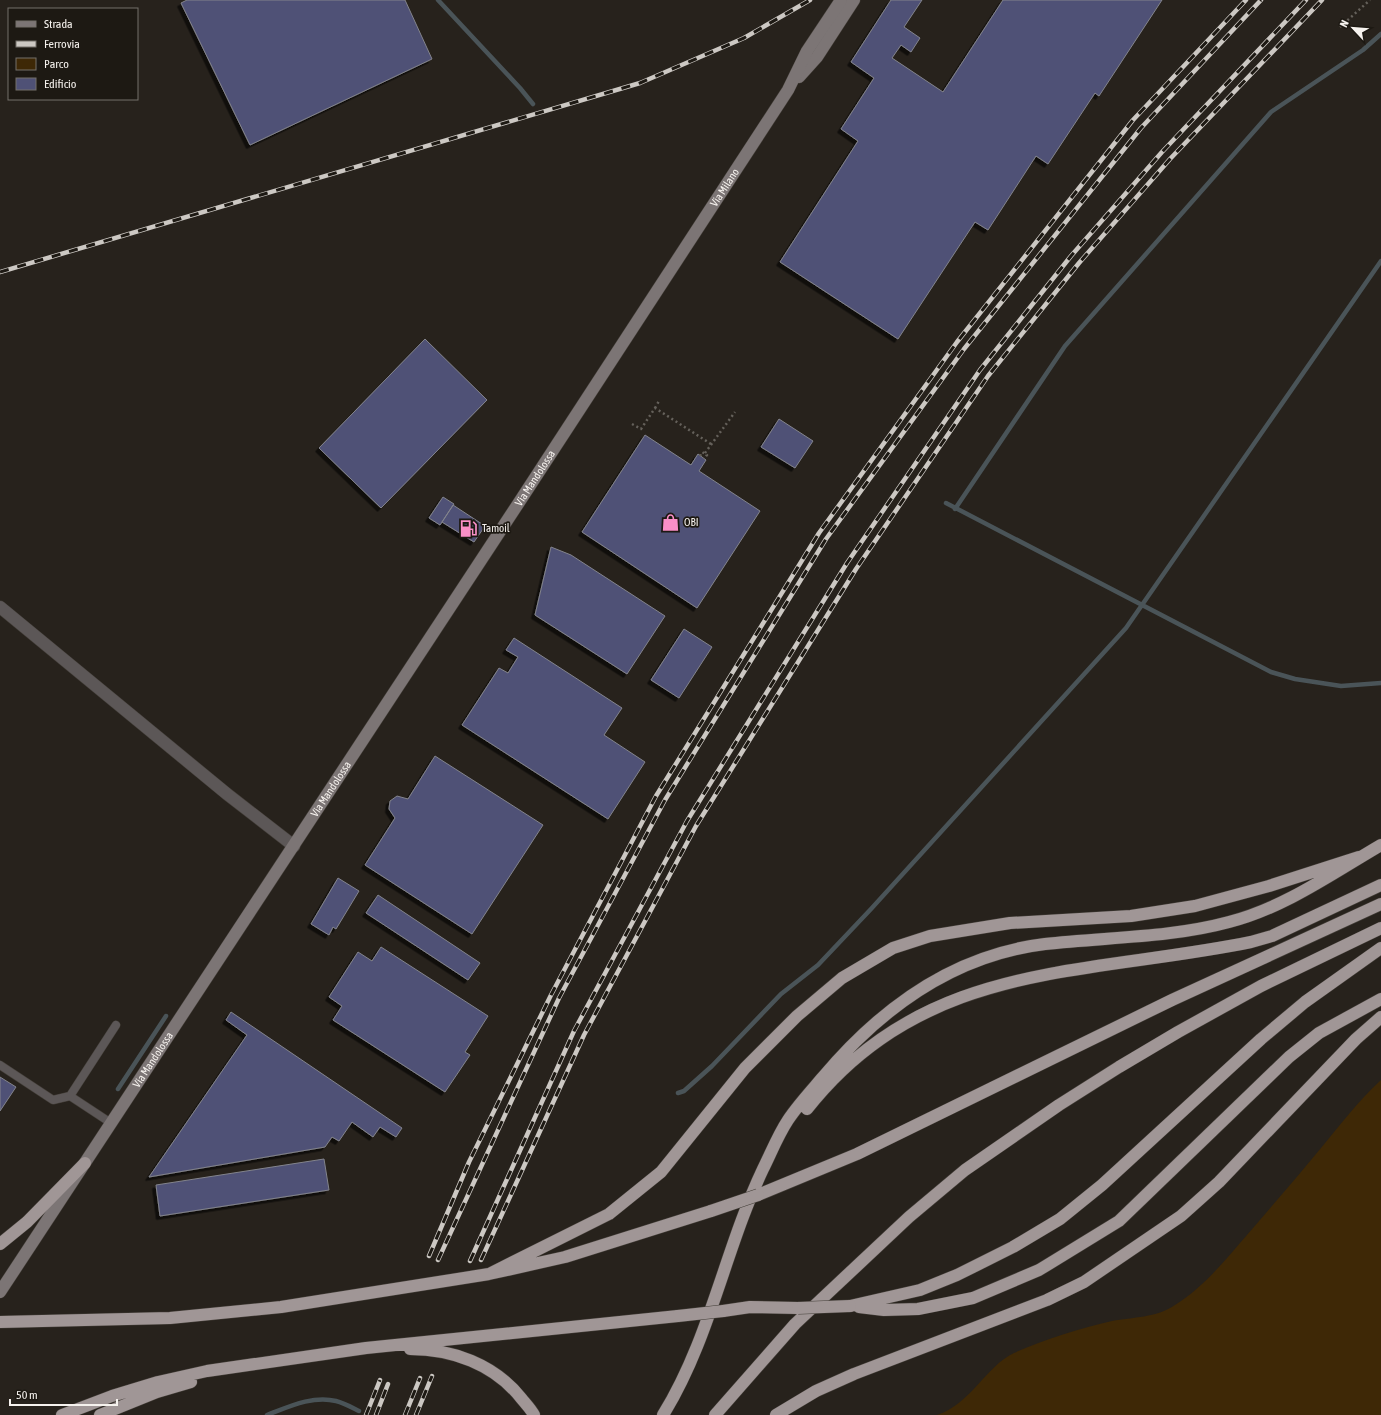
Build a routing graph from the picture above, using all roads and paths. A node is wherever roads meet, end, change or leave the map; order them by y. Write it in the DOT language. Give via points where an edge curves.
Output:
graph roads {
  1 [pos="841,0"];
  2 [pos="854,0"];
  3 [pos="1370,0"];
  4 [pos="1340,27"];
  5 [pos="788,90"];
  6 [pos="660,285"];
  7 [pos="659,401"];
  8 [pos="655,408"];
  9 [pos="735,412"];
  10 [pos="632,424"];
  11 [pos="710,444"];
  12 [pos="705,453"];
  13 [pos="700,456"];
  14 [pos="704,459"];
  15 [pos="0,607"];
  16 [pos="1381,845"];
  17 [pos="294,846"];
  18 [pos="1360,857"];
  19 [pos="1381,885"];
  20 [pos="1381,904"];
  21 [pos="1381,928"];
  22 [pos="1381,948"];
  23 [pos="1381,999"];
  24 [pos="1381,1017"];
  25 [pos="116,1025"];
  26 [pos="0,1065"];
  27 [pos="70,1096"];
  28 [pos="111,1123"];
  29 [pos="84,1163"];
  30 [pos="765,1165"];
  31 [pos="0,1244"];
  32 [pos="489,1274"];
  33 [pos="0,1292"];
  34 [pos="850,1306"];
  35 [pos="0,1321"];
  36 [pos="366,1348"];
  37 [pos="251,1365"];
  38 [pos="62,1415"];
  39 [pos="100,1415"];
  40 [pos="534,1415"];
  41 [pos="664,1415"];
  42 [pos="715,1415"];
  43 [pos="776,1415"];
  1 -- 5 [label="main road, Via Milano" via="807,51"];
  2 -- 5 [label="main road, Via Milano" via="817,57"];
  3 -- 4 [label="path"];
  5 -- 6 [label="main road, Via Milano"];
  6 -- 17 [label="main road, Via Mandolossa"];
  7 -- 8 [label="path"];
  8 -- 10 [label="path" via="641,430"];
  8 -- 11 [label="path"];
  9 -- 11 [label="path"];
  11 -- 12 [label="path"];
  12 -- 13 [label="path" via="702,452"];
  12 -- 14 [label="path" via="707,455"];
  15 -- 17 [label="street"];
  16 -- 18 [label="highway"];
  17 -- 28 [label="main road, Via Mandolossa"];
  18 -- 30 [label="highway" via="1294,895 1230,922 1165,933 1013,949 930,983 877,1020 832,1066 788,1120"];
  18 -- 32 [label="highway" via="1269,886 1194,906 1131,916 1010,923 930,936 893,948 842,978 798,1016 745,1068 661,1172 609,1214"];
  19 -- 30 [label="highway" via="1272,936 1251,942 1046,973 963,996 915,1017 888,1034 840,1073 813,1101"];
  20 -- 32 [label="highway, bridge" via="1172,1000 857,1154 758,1195 711,1211 565,1257"];
  21 -- 42 [label="highway" via="1261,986 1178,1032 1079,1092 965,1170 909,1216 795,1324"];
  22 -- 34 [label="highway" via="1299,1007 1261,1039 1102,1185 1060,1219 1013,1247 957,1275 920,1290"];
  23 -- 34 [label="highway" via="1319,1033 1289,1057 1119,1221 1039,1270 973,1298 918,1309 884,1310"];
  24 -- 43 [label="highway" via="1356,1039 1219,1182 1180,1216 1084,1282 1047,1300 854,1374"];
  25 -- 27 [label="lane"];
  26 -- 27 [label="lane" via="53,1100"];
  27 -- 28 [label="lane"];
  28 -- 29 [label="main road, Via Mandolossa"];
  29 -- 31 [label="highway" via="27,1222"];
  29 -- 33 [label="main road, Via Mandolossa"];
  30 -- 41 [label="highway" via="742,1218 687,1371"];
  32 -- 35 [label="highway" via="281,1306 170,1318"];
  34 -- 36 [label="highway, bridge" via="750,1307"];
  36 -- 37 [label="highway"];
  36 -- 40 [label="highway" via="417,1349 455,1354 498,1375 515,1389"];
  37 -- 38 [label="highway" via="207,1371 158,1382"];
  37 -- 39 [label="highway" via="158,1392"];
}
